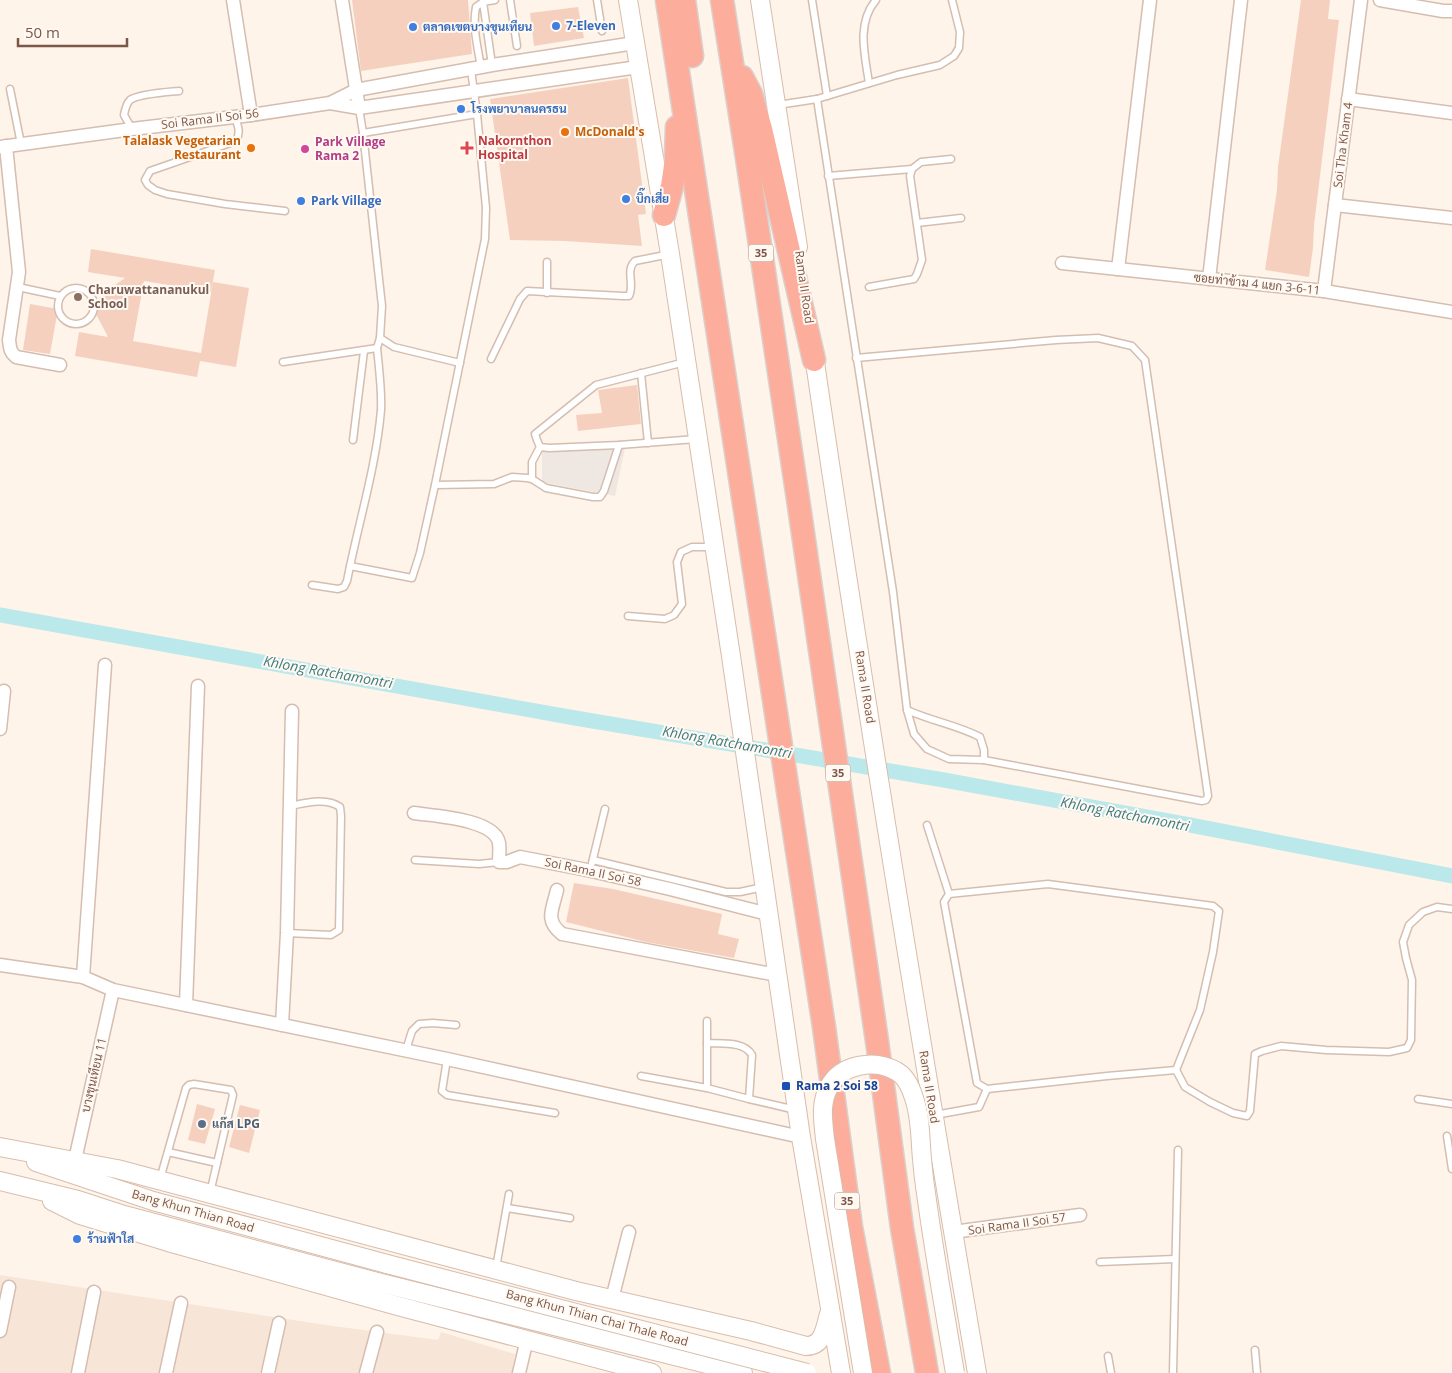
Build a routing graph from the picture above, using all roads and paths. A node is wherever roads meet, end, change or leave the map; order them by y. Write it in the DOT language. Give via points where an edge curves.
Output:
graph roads {
  1 [pos="233,0"];
  2 [pos="342,0"];
  3 [pos="495,0"];
  4 [pos="510,0"];
  5 [pos="598,0"];
  6 [pos="628,0"];
  7 [pos="668,0"];
  8 [pos="684,0"];
  9 [pos="714,0"];
  10 [pos="722,0"];
  11 [pos="760,0"];
  12 [pos="812,0"];
  13 [pos="876,0"];
  14 [pos="952,0"];
  15 [pos="1150,0"];
  16 [pos="1241,0"];
  17 [pos="1361,0"];
  18 [pos="1380,0"];
  19 [pos="483,2"];
  20 [pos="1452,11"];
  21 [pos="602,31"];
  22 [pos="635,43"];
  23 [pos="517,46"];
  24 [pos="730,56"];
  25 [pos="638,67"];
  26 [pos="482,68"];
  27 [pos="680,75"];
  28 [pos="869,83"];
  29 [pos="10,89"];
  30 [pos="356,90"];
  31 [pos="474,90"];
  32 [pos="179,91"];
  33 [pos="827,96"];
  34 [pos="1348,98"];
  35 [pos="817,99"];
  36 [pos="330,103"];
  37 [pos="777,106"];
  38 [pos="359,108"];
  39 [pos="1452,113"];
  40 [pos="477,114"];
  41 [pos="251,115"];
  42 [pos="235,117"];
  43 [pos="132,128"];
  44 [pos="363,132"];
  45 [pos="21,144"];
  46 [pos="3,147"];
  47 [pos="952,159"];
  48 [pos="912,168"];
  49 [pos="828,176"];
  50 [pos="1335,205"];
  51 [pos="285,211"];
  52 [pos="664,215"];
  53 [pos="962,218"];
  54 [pos="1452,218"];
  55 [pos="917,223"];
  56 [pos="670,254"];
  57 [pos="547,262"];
  58 [pos="1062,263"];
  59 [pos="1118,269"];
  60 [pos="1208,279"];
  61 [pos="18,287"];
  62 [pos="870,287"];
  63 [pos="1324,291"];
  64 [pos="547,293"];
  65 [pos="60,296"];
  66 [pos="1452,312"];
  67 [pos="380,338"];
  68 [pos="377,348"];
  69 [pos="364,351"];
  70 [pos="856,358"];
  71 [pos="491,359"];
  72 [pos="814,360"];
  73 [pos="283,362"];
  74 [pos="686,362"];
  75 [pos="460,363"];
  76 [pos="60,365"];
  77 [pos="641,373"];
  78 [pos="697,439"];
  79 [pos="352,440"];
  80 [pos="648,443"];
  81 [pos="781,444"];
  82 [pos="619,445"];
  83 [pos="540,447"];
  84 [pos="752,447"];
  85 [pos="532,479"];
  86 [pos="435,485"];
  87 [pos="714,547"];
  88 [pos="350,566"];
  89 [pos="312,585"];
  90 [pos="628,616"];
  91 [pos="105,665"];
  92 [pos="198,686"];
  93 [pos="4,691"];
  94 [pos="907,710"];
  95 [pos="292,711"];
  96 [pos="0,727"];
  97 [pos="984,760"];
  98 [pos="290,806"];
  99 [pos="605,809"];
  100 [pos="414,813"];
  101 [pos="927,825"];
  102 [pos="415,860"];
  103 [pos="499,862"];
  104 [pos="590,865"];
  105 [pos="765,886"];
  106 [pos="557,890"];
  107 [pos="949,894"];
  108 [pos="1452,909"];
  109 [pos="768,914"];
  110 [pos="287,933"];
  111 [pos="0,964"];
  112 [pos="777,975"];
  113 [pos="83,976"];
  114 [pos="113,990"];
  115 [pos="186,1005"];
  116 [pos="707,1021"];
  117 [pos="282,1025"];
  118 [pos="456,1025"];
  119 [pos="707,1043"];
  120 [pos="406,1050"];
  121 [pos="447,1058"];
  122 [pos="1176,1070"];
  123 [pos="641,1076"];
  124 [pos="708,1088"];
  125 [pos="987,1089"];
  126 [pos="1418,1098"];
  127 [pos="749,1099"];
  128 [pos="1452,1104"];
  129 [pos="798,1110"];
  130 [pos="556,1113"];
  131 [pos="933,1116"];
  132 [pos="1447,1136"];
  133 [pos="801,1137"];
  134 [pos="0,1149"];
  135 [pos="1178,1150"];
  136 [pos="168,1152"];
  137 [pos="74,1160"];
  138 [pos="217,1163"];
  139 [pos="1452,1169"];
  140 [pos="160,1180"];
  141 [pos="0,1181"];
  142 [pos="26,1188"];
  143 [pos="210,1193"];
  144 [pos="509,1194"];
  145 [pos="507,1208"];
  146 [pos="1080,1215"];
  147 [pos="570,1218"];
  148 [pos="629,1232"];
  149 [pos="953,1232"];
  150 [pos="1175,1259"];
  151 [pos="1100,1262"];
  152 [pos="387,1264"];
  153 [pos="496,1270"];
  154 [pos="381,1283"];
  155 [pos="9,1288"];
  156 [pos="94,1292"];
  157 [pos="612,1299"];
  158 [pos="181,1303"];
  159 [pos="830,1310"];
  160 [pos="280,1323"];
  161 [pos="0,1331"];
  162 [pos="751,1331"];
  163 [pos="377,1332"];
  164 [pos="527,1339"];
  165 [pos="1255,1350"];
  166 [pos="1108,1356"];
  167 [pos="78,1373"];
  168 [pos="166,1373"];
  169 [pos="268,1373"];
  170 [pos="366,1373"];
  171 [pos="519,1373"];
  172 [pos="652,1373"];
  173 [pos="743,1373"];
  174 [pos="747,1373"];
  175 [pos="806,1373"];
  176 [pos="841,1373"];
  177 [pos="863,1373"];
  178 [pos="879,1373"];
  179 [pos="927,1373"];
  180 [pos="955,1373"];
  181 [pos="976,1373"];
  182 [pos="1110,1373"];
  183 [pos="1173,1373"];
  184 [pos="1257,1373"];
  1 -- 41 [label="street"];
  2 -- 30 [label="street"];
  3 -- 19 [label="lane"];
  4 -- 23 [label="lane"];
  5 -- 21 [label="lane"];
  6 -- 22 [label="main road"];
  7 -- 27 [label="highway, 35"];
  8 -- 84 [label="highway"];
  9 -- 81 [label="highway"];
  10 -- 24 [label="highway, 35"];
  11 -- 37 [label="main road, Rama II Road"];
  12 -- 33 [label="lane"];
  13 -- 28 [label="lane" via="863,31"];
  14 -- 28 [label="lane" via="960,32 959,48 954,56 940,65"];
  15 -- 59 [label="street"];
  16 -- 60 [label="street"];
  17 -- 34 [label="street, Soi Tha Kham 4"];
  18 -- 20 [label="street"];
  19 -- 26 [label="lane"];
  19 -- 26 [label="lane" via="476,7 474,17"];
  22 -- 25 [label="main road"];
  22 -- 26 [label="street, Soi Rama II Soi 56"];
  24 -- 72 [label="highway" via="752,94"];
  24 -- 179 [label="highway, 35" via="799,506 902,1228"];
  25 -- 31 [label="street, Soi Rama II Soi 56"];
  25 -- 52 [label="main road"];
  26 -- 30 [label="street, Soi Rama II Soi 56"];
  26 -- 31 [label="lane"];
  27 -- 52 [label="highway" via="676,159"];
  27 -- 178 [label="highway, 35" via="824,1027 851,1228"];
  28 -- 33 [label="lane"];
  29 -- 45 [label="lane"];
  30 -- 36 [label="street, Soi Rama II Soi 56"];
  30 -- 38 [label="street"];
  31 -- 38 [label="street, Soi Rama II Soi 56"];
  31 -- 40 [label="lane"];
  32 -- 43 [label="lane" via="131,99 124,115"];
  33 -- 35 [label="lane"];
  34 -- 39 [label="street"];
  34 -- 50 [label="street, Soi Tha Kham 4"];
  35 -- 37 [label="lane"];
  35 -- 49 [label="lane"];
  36 -- 38 [label="street, Soi Rama II Soi 56"];
  36 -- 41 [label="street, Soi Rama II Soi 56"];
  37 -- 72 [label="main road, Rama II Road"];
  38 -- 44 [label="lane"];
  40 -- 44 [label="lane"];
  40 -- 75 [label="lane" via="486,208 485,239"];
  41 -- 42 [label="street, Soi Rama II Soi 56"];
  42 -- 43 [label="street, Soi Rama II Soi 56"];
  42 -- 51 [label="lane" via="239,130 236,141 150,171 145,180 148,185 167,194"];
  43 -- 45 [label="street, Soi Rama II Soi 56"];
  44 -- 67 [label="lane" via="382,306"];
  45 -- 46 [label="street, Soi Rama II Soi 56"];
  46 -- 61 [label="street" via="18,260"];
  47 -- 48 [label="lane" via="921,162"];
  48 -- 49 [label="lane"];
  48 -- 55 [label="lane" via="910,176"];
  49 -- 70 [label="lane"];
  50 -- 54 [label="street"];
  50 -- 63 [label="street, Soi Tha Kham 4"];
  52 -- 56 [label="main road"];
  53 -- 55 [label="lane"];
  55 -- 62 [label="lane" via="922,260 918,274 914,278"];
  56 -- 64 [label="lane" via="635,261 631,265 632,290 629,296"];
  56 -- 74 [label="main road"];
  57 -- 64 [label="lane"];
  58 -- 59 [label="street, ซอยท่าข้าม 4 แยก 3-6-11"];
  59 -- 60 [label="street, ซอยท่าข้าม 4 แยก 3-6-11"];
  60 -- 63 [label="street, ซอยท่าข้าม 4 แยก 3-6-11"];
  61 -- 65 [label="lane"];
  61 -- 76 [label="street" via="9,340 12,354"];
  63 -- 66 [label="street, ซอยท่าข้าม 4 แยก 3-6-11"];
  64 -- 71 [label="lane" via="528,292 520,299"];
  65 -- 65 [label="lane" via="75,287 86,290 94,300 90,318 79,324 62,318 58,307"];
  67 -- 68 [label="lane"];
  67 -- 75 [label="lane" via="394,347"];
  68 -- 69 [label="lane"];
  68 -- 88 [label="lane" via="381,408 377,443"];
  69 -- 73 [label="lane"];
  69 -- 79 [label="lane"];
  70 -- 94 [label="lane" via="893,592"];
  70 -- 97 [label="lane" via="1098,338 1132,346 1145,360 1208,796 1202,801"];
  72 -- 131 [label="main road, Rama II Road"];
  74 -- 77 [label="lane"];
  74 -- 78 [label="main road"];
  75 -- 86 [label="lane"];
  77 -- 80 [label="lane"];
  77 -- 83 [label="lane" via="596,385 535,434"];
  78 -- 80 [label="lane"];
  78 -- 87 [label="main road"];
  80 -- 82 [label="lane"];
  82 -- 83 [label="lane"];
  82 -- 85 [label="lane" via="600,497 546,488"];
  83 -- 85 [label="lane" via="532,462"];
  85 -- 86 [label="lane" via="512,477 494,484"];
  86 -- 88 [label="lane" via="412,578"];
  87 -- 90 [label="lane" via="692,547 681,552 677,562 682,604 674,615 665,619"];
  87 -- 105 [label="main road"];
  88 -- 89 [label="lane" via="344,587"];
  91 -- 113 [label="street"];
  92 -- 115 [label="street"];
  93 -- 96 [label="street"];
  94 -- 97 [label="lane" via="980,737"];
  94 -- 97 [label="lane" via="914,734 927,749 949,758"];
  95 -- 98 [label="street"];
  98 -- 110 [label="street"];
  98 -- 110 [label="lane" via="315,802 340,807 339,930 331,935"];
  99 -- 104 [label="lane"];
  100 -- 103 [label="street" via="476,823 488,828 499,842"];
  101 -- 107 [label="lane"];
  102 -- 103 [label="lane, Soi Rama II Soi 58"];
  103 -- 104 [label="street, Soi Rama II Soi 58" via="520,857"];
  104 -- 105 [label="lane" via="726,892"];
  104 -- 109 [label="street, Soi Rama II Soi 58"];
  105 -- 109 [label="main road"];
  106 -- 112 [label="street" via="550,920 562,934"];
  107 -- 122 [label="lane" via="1048,884 1213,906 1219,911 1200,1010"];
  107 -- 125 [label="lane" via="944,902 977,1083"];
  108 -- 122 [label="lane" via="1437,907 1422,912 1409,925 1403,942 1412,980 1411,1040 1407,1048 1390,1052 1281,1046 1262,1051 1255,1054 1247,1116 1210,1102 1185,1086"];
  109 -- 112 [label="main road"];
  110 -- 117 [label="street"];
  111 -- 113 [label="street"];
  112 -- 129 [label="main road"];
  113 -- 114 [label="street"];
  114 -- 115 [label="street"];
  114 -- 137 [label="street, บางขุนเทียน 11"];
  115 -- 117 [label="street"];
  116 -- 119 [label="lane"];
  117 -- 120 [label="street"];
  118 -- 120 [label="lane" via="419,1024 412,1031"];
  119 -- 124 [label="lane"];
  119 -- 127 [label="lane" via="749,1050 752,1055"];
  120 -- 121 [label="street"];
  121 -- 130 [label="lane" via="442,1091 447,1095"];
  121 -- 133 [label="street"];
  122 -- 125 [label="lane"];
  123 -- 124 [label="lane"];
  124 -- 127 [label="lane"];
  125 -- 131 [label="lane" via="979,1107"];
  126 -- 128 [label="lane"];
  127 -- 129 [label="lane"];
  129 -- 133 [label="main road"];
  131 -- 149 [label="main road, Rama II Road"];
  132 -- 139 [label="lane"];
  133 -- 159 [label="main road"];
  134 -- 137 [label="main road"];
  134 -- 152 [label="main road, Bang Khun Thian Road" via="153,1201"];
  135 -- 150 [label="lane"];
  136 -- 138 [label="lane"];
  136 -- 138 [label="lane" via="189,1085 231,1090 234,1095"];
  136 -- 140 [label="lane"];
  137 -- 140 [label="main road"];
  138 -- 143 [label="lane"];
  140 -- 143 [label="main road"];
  141 -- 142 [label="main road, Bang Khun Thian Road"];
  142 -- 154 [label="main road, Bang Khun Thian Road"];
  142 -- 164 [label="main road" via="80,1215 168,1242"];
  143 -- 153 [label="main road"];
  144 -- 145 [label="lane"];
  145 -- 147 [label="lane"];
  145 -- 153 [label="lane"];
  146 -- 149 [label="street, Soi Rama II Soi 57"];
  148 -- 157 [label="street"];
  149 -- 181 [label="main road, Rama II Road"];
  150 -- 151 [label="lane"];
  150 -- 183 [label="lane"];
  152 -- 175 [label="main road, Bang Khun Thian Chai Thale Road, bridge"];
  153 -- 157 [label="main road"];
  154 -- 173 [label="main road, Bang Khun Thian Chai Thale Road"];
  155 -- 161 [label="street"];
  156 -- 167 [label="street"];
  157 -- 162 [label="main road"];
  158 -- 168 [label="street"];
  159 -- 162 [label="main road" via="822,1337 813,1346"];
  159 -- 176 [label="main road"];
  160 -- 169 [label="street"];
  162 -- 174 [label="main road"];
  163 -- 170 [label="street"];
  164 -- 171 [label="street"];
  164 -- 172 [label="main road"];
  165 -- 184 [label="lane"];
  166 -- 182 [label="lane"];
  177 -- 180 [label="main road, bridge" via="822,1115 830,1085 841,1072 869,1064 897,1071 906,1080 915,1099 926,1195"];
}
